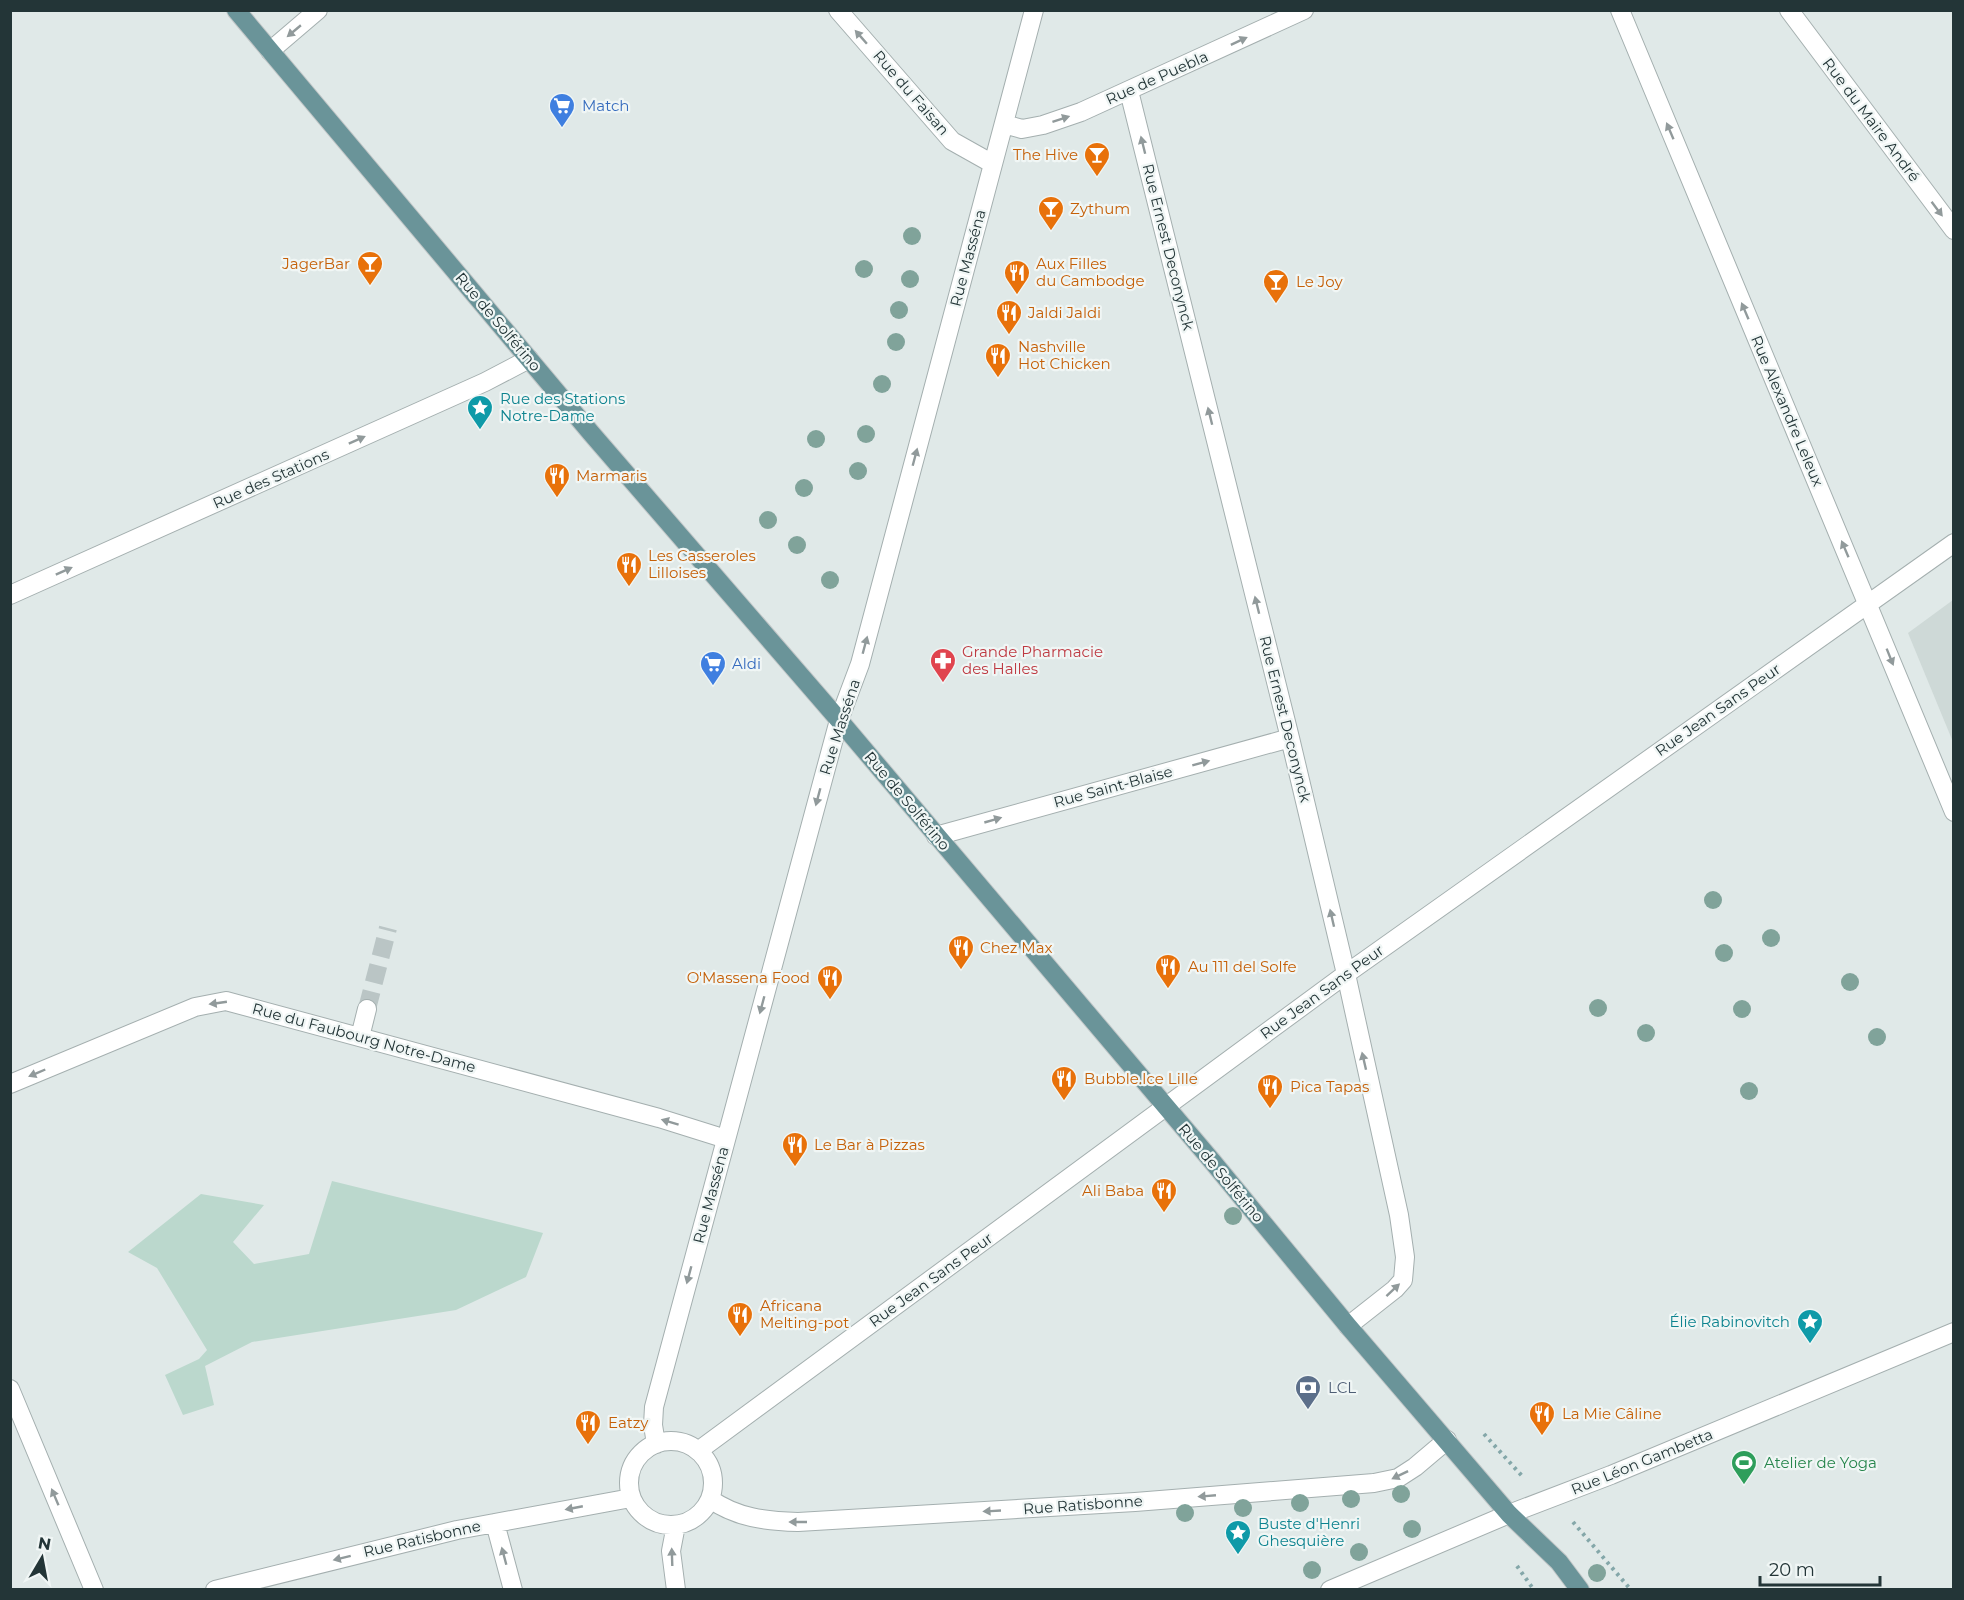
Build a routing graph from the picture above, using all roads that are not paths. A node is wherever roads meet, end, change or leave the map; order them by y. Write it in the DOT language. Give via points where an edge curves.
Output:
graph roads {
  1 [pos="237,10"];
  2 [pos="318,10"];
  3 [pos="838,10"];
  4 [pos="1034,10"];
  5 [pos="1305,10"];
  6 [pos="1620,10"];
  7 [pos="1789,10"];
  8 [pos="270,51"];
  9 [pos="1129,91"];
  10 [pos="1004,124"];
  11 [pos="993,164"];
  12 [pos="1953,230"];
  13 [pos="529,359"];
  14 [pos="1953,543"];
  15 [pos="10,595"];
  16 [pos="1868,603"];
  17 [pos="839,720"];
  18 [pos="1290,738"];
  19 [pos="1953,812"];
  20 [pos="936,836"];
  21 [pos="1346,974"];
  22 [pos="367,1009"];
  23 [pos="360,1037"];
  24 [pos="10,1084"];
  25 [pos="1166,1107"];
  26 [pos="726,1139"];
  27 [pos="1348,1326"];
  28 [pos="1953,1332"];
  29 [pos="10,1389"];
  30 [pos="1447,1440"];
  31 [pos="656,1444"];
  32 [pos="698,1451"];
  33 [pos="631,1498"];
  34 [pos="710,1499"];
  35 [pos="1509,1514"];
  36 [pos="495,1523"];
  37 [pos="676,1525"];
  38 [pos="94,1590"];
  39 [pos="215,1590"];
  40 [pos="513,1590"];
  41 [pos="676,1590"];
  42 [pos="1330,1590"];
  43 [pos="1581,1590"];
  1 -- 8 [label="main road, Rue de Solférino"];
  2 -- 8 [label="street, one-way"];
  11 -- 3 [label="street, Rue du Faisan, one-way" via="952,141"];
  4 -- 10 [label="street, Rue Masséna"];
  9 -- 5 [label="street, Rue de Puebla, one-way"];
  16 -- 6 [label="street, Rue Alexandre Leleux, one-way"];
  7 -- 12 [label="street, Rue du Maire André, one-way"];
  8 -- 13 [label="main road, Rue de Solférino"];
  10 -- 9 [label="street, Rue de Puebla, one-way" via="1022,129 1043,125"];
  18 -- 9 [label="street, Rue Ernest Deconynck, one-way"];
  10 -- 11 [label="street, Rue Masséna"];
  17 -- 11 [label="street, Rue Masséna, one-way" via="860,664"];
  15 -- 13 [label="street, Rue des Stations, one-way"];
  13 -- 17 [label="main road, Rue de Solférino"];
  14 -- 16 [label="street, Rue Jean Sans Peur"];
  16 -- 19 [label="street, Rue Alexandre Leleux, one-way"];
  16 -- 21 [label="street, Rue Jean Sans Peur"];
  17 -- 20 [label="main road, Rue de Solférino"];
  17 -- 26 [label="street, Rue Masséna, one-way"];
  20 -- 18 [label="street, Rue Saint-Blaise, one-way"];
  21 -- 18 [label="street, Rue Ernest Deconynck, one-way"];
  20 -- 25 [label="main road, Rue de Solférino"];
  21 -- 25 [label="street, Rue Jean Sans Peur"];
  27 -- 21 [label="street, Rue Ernest Deconynck, one-way" via="1395,1289 1403,1280 1405,1269 1399,1215"];
  22 -- 23 [label="street"];
  23 -- 24 [label="street, Rue du Faubourg Notre-Dame, one-way" via="226,1001 195,1007"];
  26 -- 23 [label="street, Rue du Faubourg Notre-Dame, one-way"];
  25 -- 27 [label="main road, Rue de Solférino"];
  25 -- 32 [label="street, Rue Jean Sans Peur"];
  26 -- 31 [label="street, Rue Masséna, one-way" via="654,1407"];
  27 -- 30 [label="main road, Rue de Solférino"];
  28 -- 35 [label="street, Rue Léon Gambetta"];
  38 -- 29 [label="street, one-way"];
  30 -- 34 [label="street, Rue Ratisbonne, one-way" via="1398,1478 1363,1484 798,1522 757,1519"];
  30 -- 35 [label="main road, Rue de Solférino"];
  31 -- 32 [label="street" via="678,1441"];
  31 -- 33 [label="street" via="642,1452 633,1465 628,1482"];
  32 -- 34 [label="street" via="711,1472"];
  33 -- 36 [label="street, Rue Ratisbonne, one-way"];
  33 -- 37 [label="street" via="651,1520"];
  34 -- 37 [label="street" via="693,1519"];
  35 -- 42 [label="street, Rue Léon Gambetta"];
  35 -- 43 [label="main road, Rue de Solférino" via="1559,1562"];
  36 -- 39 [label="street, Rue Ratisbonne, one-way"];
  40 -- 36 [label="street, one-way"];
  41 -- 37 [label="street, one-way" via="671,1551"];
}
